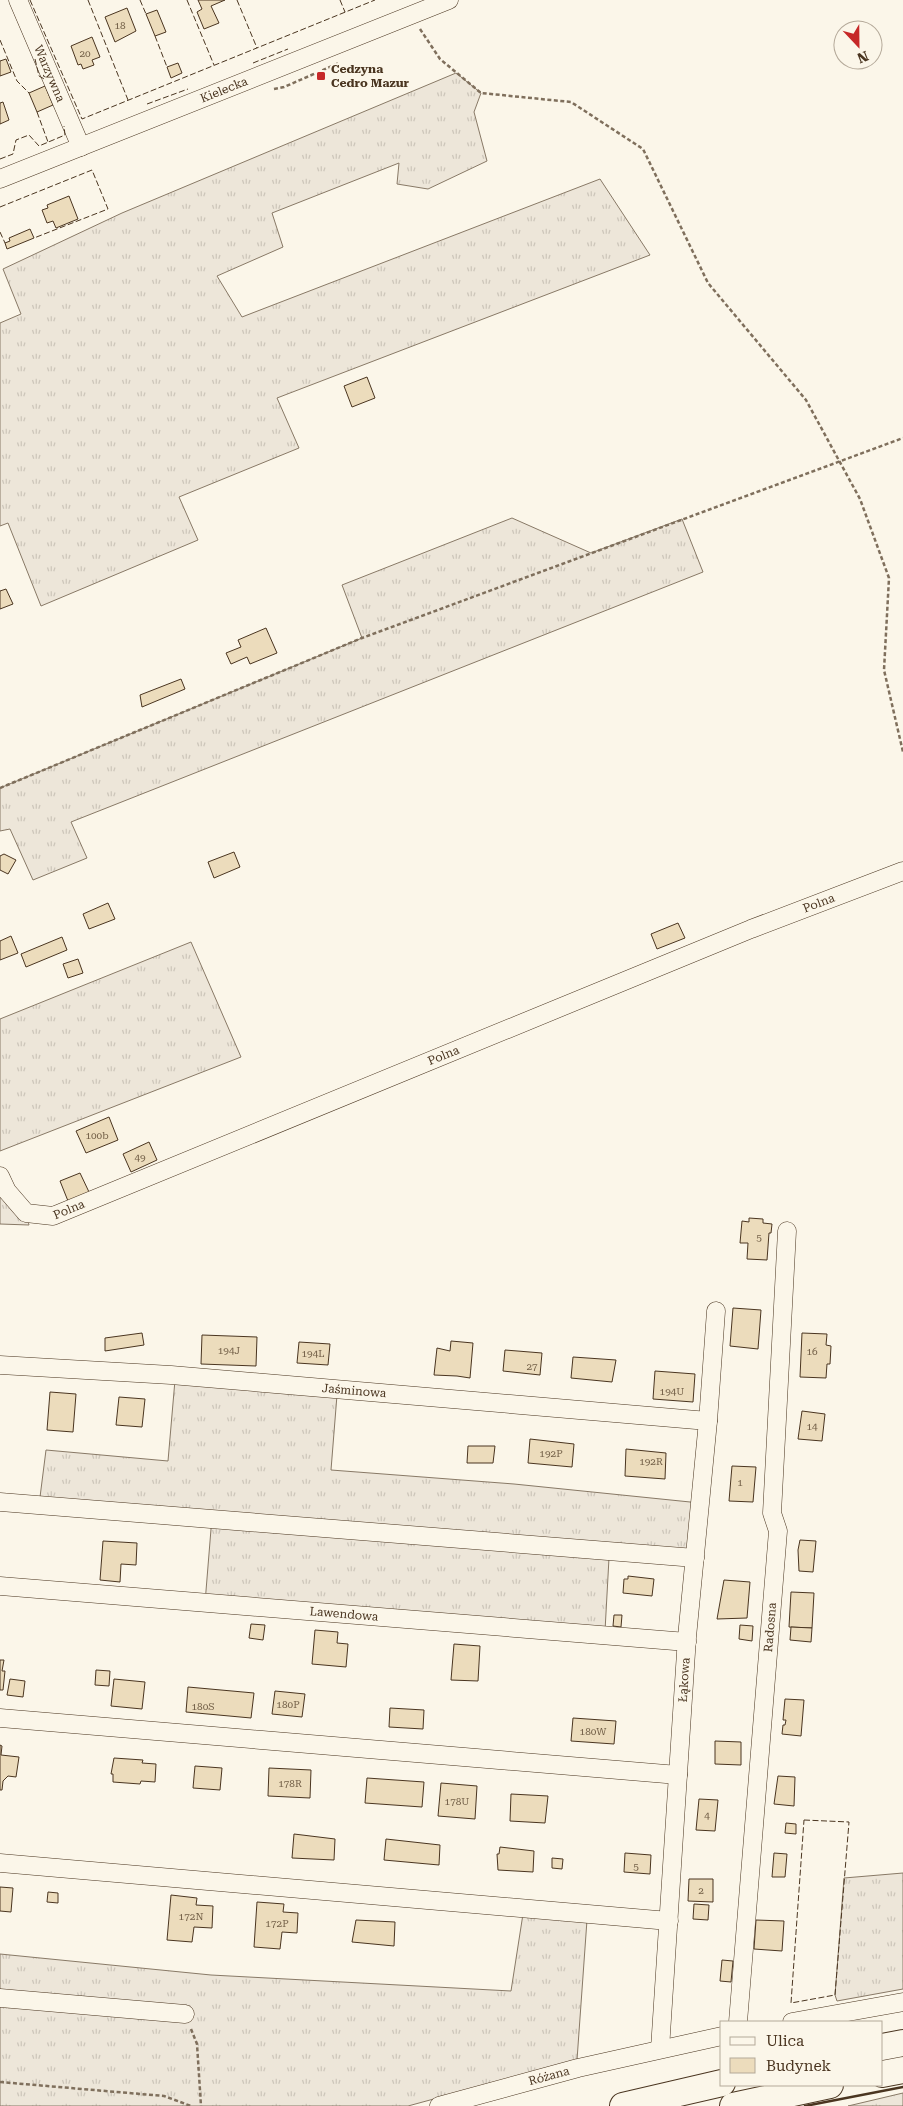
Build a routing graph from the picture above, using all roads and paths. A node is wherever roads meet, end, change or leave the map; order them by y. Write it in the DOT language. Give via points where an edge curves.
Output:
graph roads {
  1 [pos="18,0"];
  2 [pos="449,0"];
  3 [pos="411,15"];
  4 [pos="81,147"];
  5 [pos="0,179"];
  6 [pos="903,438"];
  7 [pos="840,461"];
  8 [pos="903,752"];
  9 [pos="0,788"];
  10 [pos="903,871"];
  11 [pos="0,1176"];
  12 [pos="787,1231"];
  13 [pos="716,1311"];
  14 [pos="0,1365"];
  15 [pos="708,1421"];
  16 [pos="0,1502"];
  17 [pos="695,1558"];
  18 [pos="0,1586"];
  19 [pos="687,1642"];
  20 [pos="0,1718"];
  21 [pos="678,1775"];
  22 [pos="0,1863"];
  23 [pos="669,1921"];
  24 [pos="0,1998"];
  25 [pos="903,2002"];
  26 [pos="185,2014"];
  27 [pos="738,2021"];
  28 [pos="798,2021"];
  29 [pos="720,2036"];
  30 [pos="903,2043"];
  31 [pos="883,2048"];
  32 [pos="660,2049"];
  33 [pos="903,2070"];
  34 [pos="883,2074"];
  35 [pos="0,2082"];
  36 [pos="720,2082"];
  37 [pos="825,2086"];
  38 [pos="191,2106"];
  39 [pos="201,2106"];
  40 [pos="439,2106"];
  41 [pos="623,2106"];
  42 [pos="733,2106"];
  1 -- 4 [label="street, Warzywna"];
  2 -- 3 [label="street, Kielecka"];
  3 -- 4 [label="street, Kielecka"];
  3 -- 7 [label="path" via="440,59 481,93 571,102 643,149 708,283 806,400"];
  4 -- 5 [label="street, Kielecka"];
  6 -- 7 [label="path"];
  7 -- 8 [label="path" via="860,499 889,578 884,670"];
  7 -- 9 [label="path" via="362,638"];
  10 -- 11 [label="street, Polna" via="752,929 53,1216 26,1214 7,1191"];
  12 -- 27 [label="street, Radosna" via="772,1513 778,1530"];
  13 -- 15 [label="street, Łąkowa"];
  14 -- 15 [label="street, Jaśminowa" via="181,1376"];
  15 -- 17 [label="street, Łąkowa"];
  16 -- 17 [label="street"];
  17 -- 19 [label="street, Łąkowa"];
  18 -- 19 [label="street, Lawendowa"];
  19 -- 21 [label="street, Łąkowa"];
  20 -- 21 [label="street"];
  21 -- 23 [label="street, Łąkowa"];
  22 -- 23 [label="street"];
  23 -- 32 [label="street, Łąkowa"];
  24 -- 26 [label="street"];
  25 -- 28 [label="street"];
  26 -- 39 [label="path" via="197,2044"];
  29 -- 32 [label="street, Różana"];
  30 -- 31 [label="highway"];
  32 -- 40 [label="street, Różana"];
  33 -- 34 [label="highway"];
  35 -- 38 [label="path" via="164,2096"];
  36 -- 41 [label="highway"];
  37 -- 42 [label="highway"];
}
